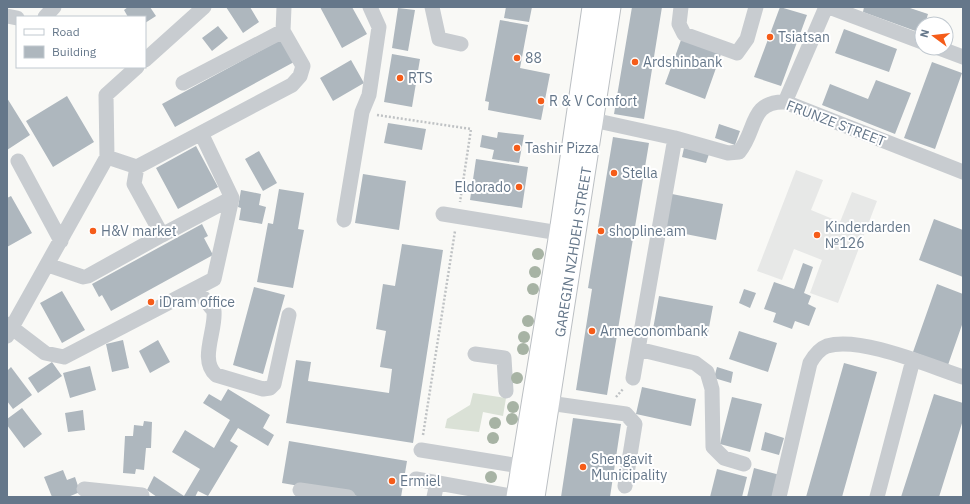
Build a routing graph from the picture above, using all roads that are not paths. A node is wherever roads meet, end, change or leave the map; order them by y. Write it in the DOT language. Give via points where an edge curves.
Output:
graph roads {
  1 [pos="54,7"];
  2 [pos="204,7"];
  3 [pos="284,7"];
  4 [pos="370,7"];
  5 [pos="432,7"];
  6 [pos="592,7"];
  7 [pos="612,7"];
  8 [pos="681,7"];
  9 [pos="756,7"];
  10 [pos="826,7"];
  11 [pos="829,7"];
  12 [pos="856,12"];
  13 [pos="46,16"];
  14 [pos="283,31"];
  15 [pos="914,38"];
  16 [pos="461,44"];
  17 [pos="146,59"];
  18 [pos="136,68"];
  19 [pos="183,83"];
  20 [pos="785,102"];
  21 [pos="593,120"];
  22 [pos="200,133"];
  23 [pos="675,138"];
  24 [pos="107,158"];
  25 [pos="18,161"];
  26 [pos="137,167"];
  27 [pos="963,172"];
  28 [pos="232,198"];
  29 [pos="442,214"];
  30 [pos="344,220"];
  31 [pos="559,233"];
  32 [pos="162,235"];
  33 [pos="61,241"];
  34 [pos="48,265"];
  35 [pos="196,288"];
  36 [pos="289,315"];
  37 [pos="9,329"];
  38 [pos="638,349"];
  39 [pos="475,354"];
  40 [pos="913,360"];
  41 [pos="963,377"];
  42 [pos="633,378"];
  43 [pos="506,391"];
  44 [pos="549,403"];
  45 [pos="420,450"];
  46 [pos="744,464"];
  47 [pos="520,466"];
  48 [pos="416,479"];
  49 [pos="625,486"];
  50 [pos="84,489"];
  51 [pos="300,490"];
  52 [pos="435,490"];
  53 [pos="142,497"];
  54 [pos="348,497"];
  55 [pos="516,497"];
  56 [pos="535,497"];
  57 [pos="779,497"];
  58 [pos="877,497"];
  1 -- 13 [label="street"];
  2 -- 17 [label="street"];
  3 -- 14 [label="street"];
  4 -- 30 [label="street" via="379,27 369,95 362,112"];
  5 -- 16 [label="street" via="439,39"];
  6 -- 31 [label="main road, GAREGIN NZHDEH STREET"];
  7 -- 21 [label="main road, GAREGIN NZHDEH STREET"];
  8 -- 9 [label="street" via="678,24 684,34 737,53 747,39"];
  10 -- 20 [label="street"];
  11 -- 12 [label="street"];
  12 -- 15 [label="street"];
  14 -- 19 [label="street"];
  14 -- 22 [label="street" via="303,66 300,76 292,85"];
  18 -- 24 [label="street" via="106,95"];
  20 -- 23 [label="street, FRUNZE STREET" via="773,101 761,109 746,145 739,152 728,153"];
  20 -- 27 [label="street, FRUNZE STREET"];
  21 -- 23 [label="street, FRUNZE STREET"];
  21 -- 44 [label="main road, GAREGIN NZHDEH STREET"];
  22 -- 26 [label="street"];
  22 -- 28 [label="street"];
  23 -- 38 [label="street"];
  24 -- 26 [label="street"];
  24 -- 33 [label="street"];
  25 -- 33 [label="street"];
  26 -- 32 [label="street" via="134,184"];
  28 -- 32 [label="street"];
  28 -- 35 [label="street" via="217,272 214,279"];
  29 -- 31 [label="street"];
  31 -- 47 [label="main road, GAREGIN NZHDEH STREET"];
  32 -- 34 [label="street" via="88,276 83,277"];
  33 -- 34 [label="street"];
  34 -- 37 [label="street"];
  35 -- 36 [label="street" via="214,311 208,361 210,370 216,375 263,389 274,384"];
  35 -- 37 [label="street" via="64,357 45,353"];
  38 -- 42 [label="street"];
  38 -- 46 [label="street" via="695,363 707,372 712,389 713,447 724,458"];
  39 -- 43 [label="street" via="504,358"];
  40 -- 41 [label="street"];
  40 -- 57 [label="street" via="856,344 826,346 816,353 810,363"];
  40 -- 58 [label="street"];
  44 -- 49 [label="street" via="626,414 635,424"];
  44 -- 56 [label="main road, GAREGIN NZHDEH STREET"];
  45 -- 47 [label="street"];
  47 -- 55 [label="main road, GAREGIN NZHDEH STREET"];
  48 -- 52 [label="street"];
  50 -- 53 [label="street"];
  51 -- 54 [label="street"];
  52 -- 55 [label="street"];
}
